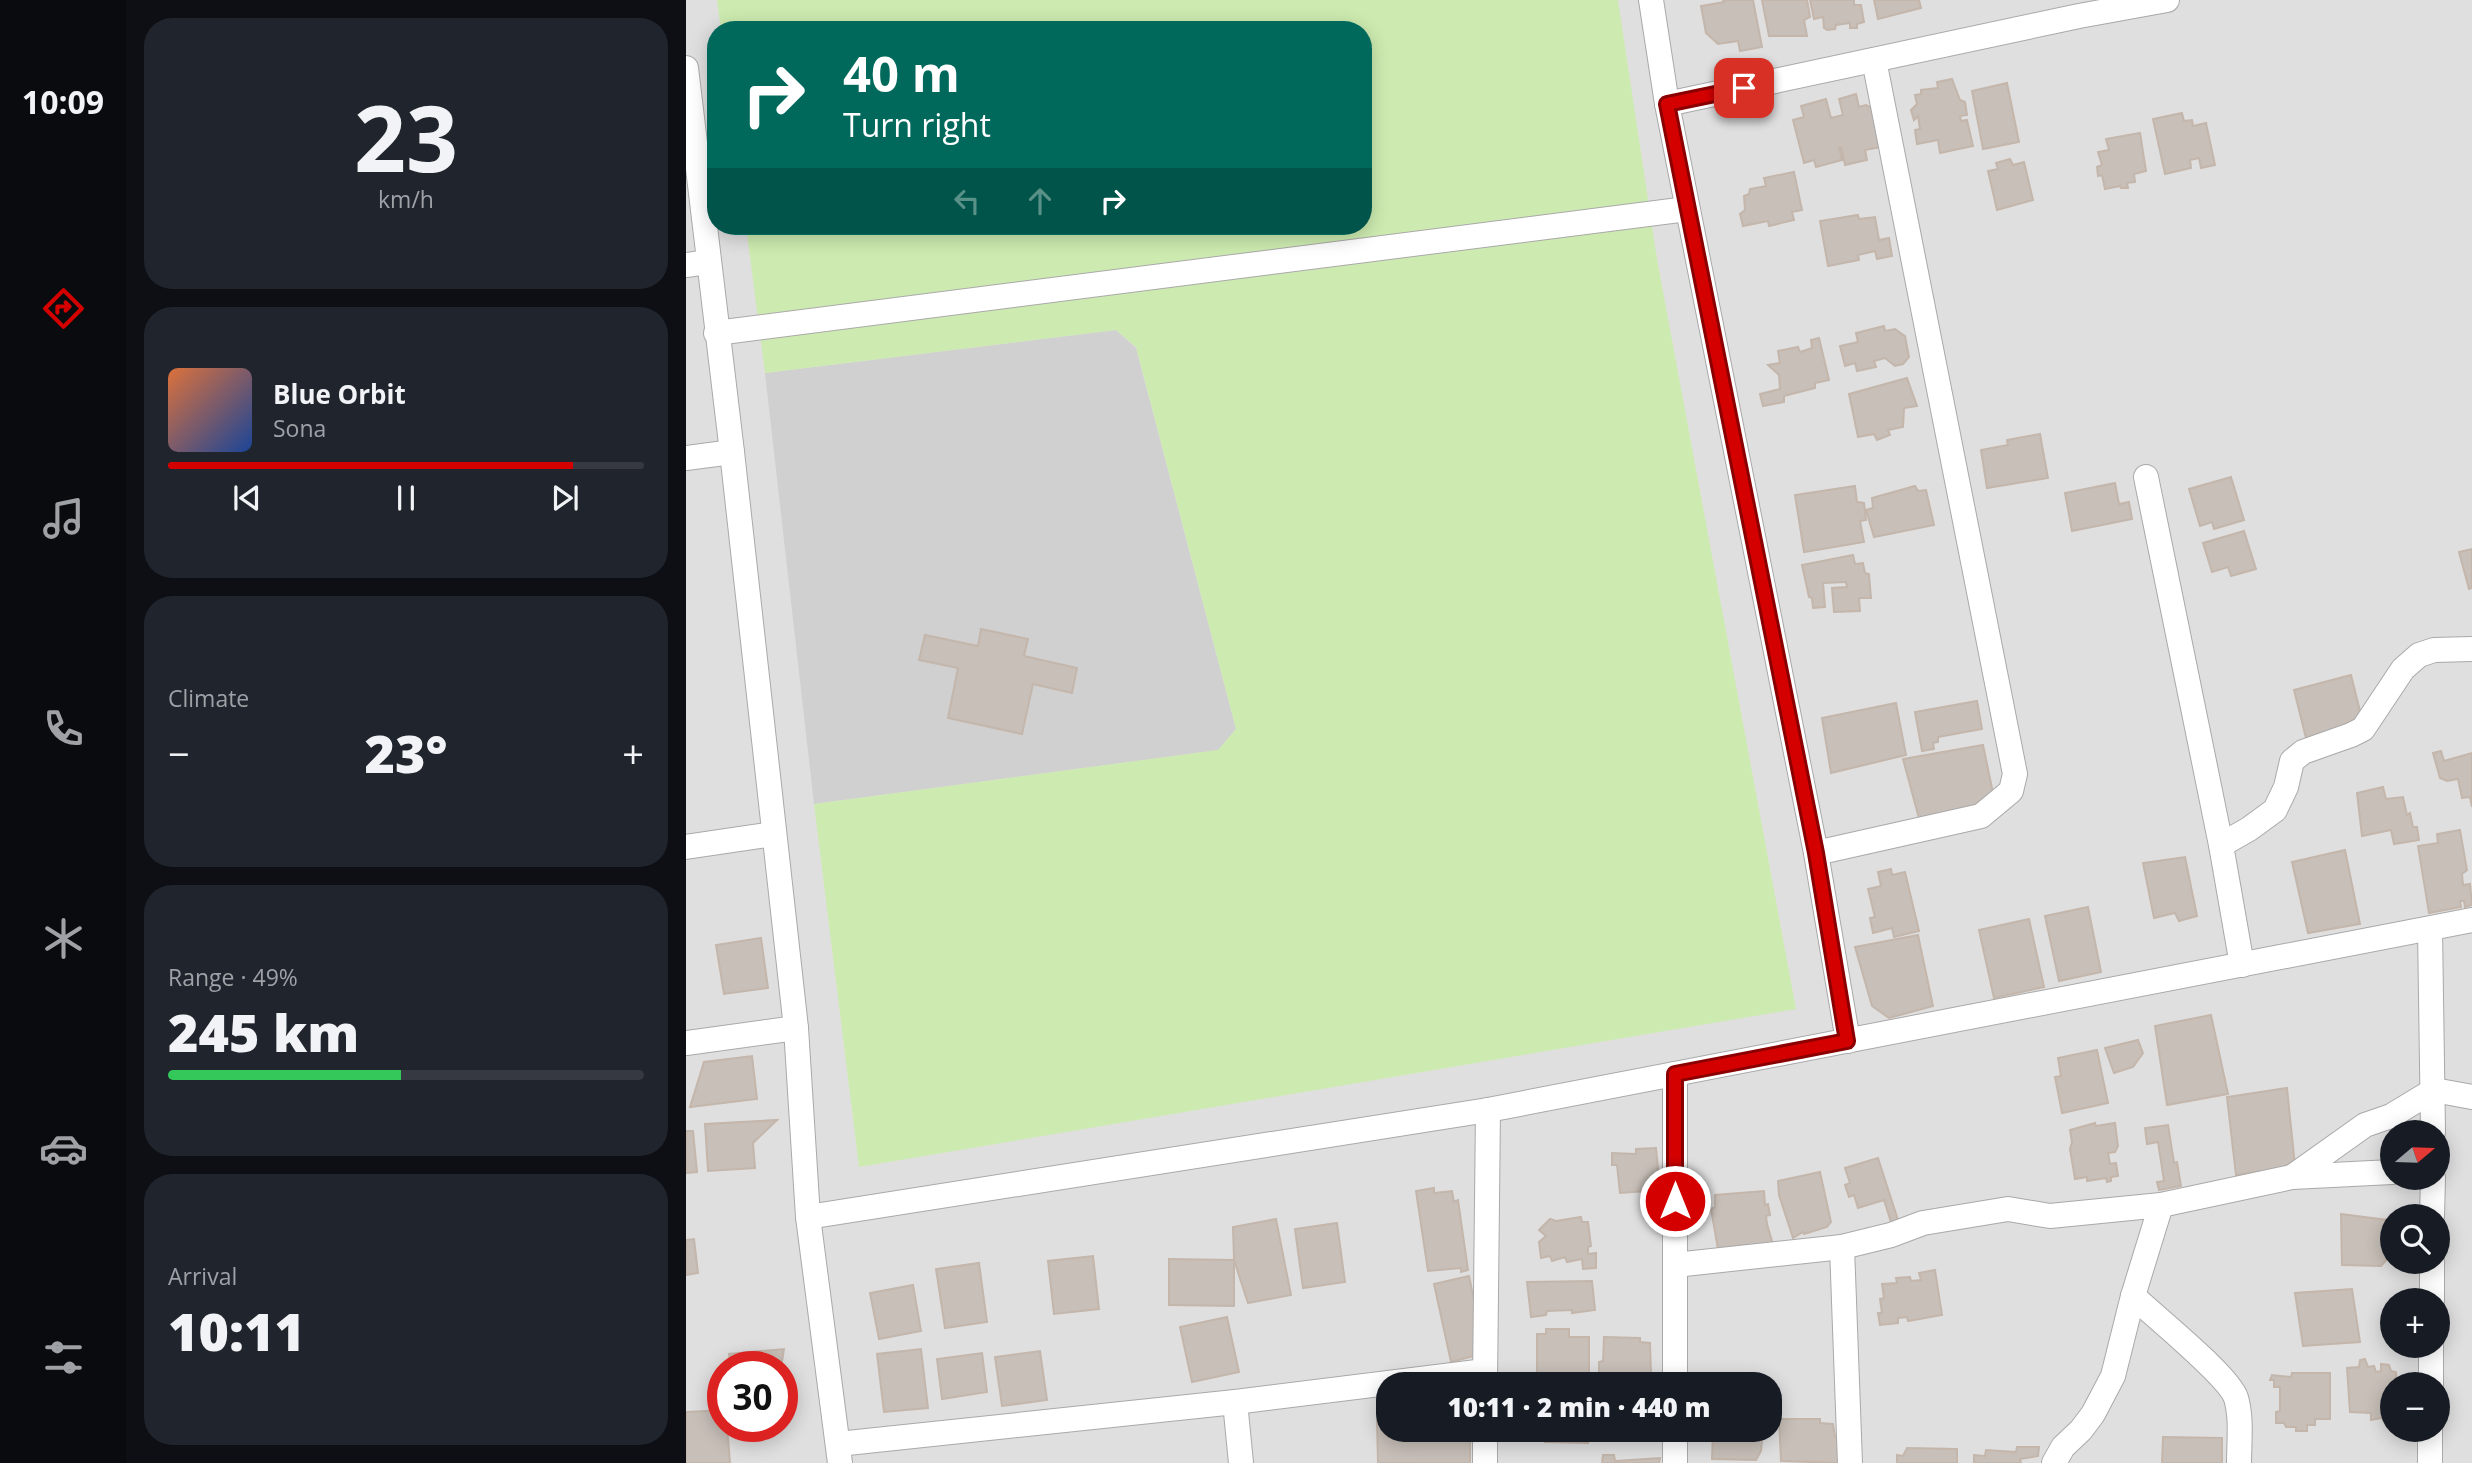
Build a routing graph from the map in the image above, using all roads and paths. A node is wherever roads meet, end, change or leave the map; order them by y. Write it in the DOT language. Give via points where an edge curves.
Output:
graph roads {
  1 [pos="1651,0"];
  2 [pos="2167,0"];
  3 [pos="1874,60"];
  4 [pos="686,68"];
  5 [pos="686,74"];
  6 [pos="1667,104"];
  7 [pos="1687,209"];
  8 [pos="697,263"];
  9 [pos="716,333"];
  10 [pos="732,452"];
  11 [pos="686,458"];
  12 [pos="2146,477"];
  13 [pos="2472,649"];
  14 [pos="774,834"];
  15 [pos="2221,845"];
  16 [pos="686,847"];
  17 [pos="1816,853"];
  18 [pos="2472,920"];
  19 [pos="2430,929"];
  20 [pos="2242,965"];
  21 [pos="796,1028"];
  22 [pos="1847,1041"];
  23 [pos="686,1043"];
  24 [pos="1675,1074"];
  25 [pos="2434,1090"];
  26 [pos="2472,1097"];
  27 [pos="1488,1110"];
  28 [pos="2433,1120"];
  29 [pos="2380,1173"];
  30 [pos="2292,1177"];
  31 [pos="2161,1205"];
  32 [pos="808,1217"];
  33 [pos="1842,1247"];
  34 [pos="1675,1265"];
  35 [pos="2133,1296"];
  36 [pos="1485,1372"];
  37 [pos="1675,1372"];
  38 [pos="1376,1388"];
  39 [pos="1235,1402"];
  40 [pos="1485,1442"];
  41 [pos="1675,1442"];
  42 [pos="2430,1442"];
  43 [pos="839,1453"];
  44 [pos="1241,1463"];
  45 [pos="1485,1463"];
  46 [pos="1675,1463"];
  47 [pos="1850,1463"];
  48 [pos="2054,1463"];
  49 [pos="2239,1463"];
  50 [pos="2430,1463"];
  1 -- 6 [label="street"];
  2 -- 3 [label="street"];
  3 -- 6 [label="street"];
  3 -- 17 [label="street" via="2015,774 2011,791 1981,816"];
  4 -- 5 [label="street"];
  5 -- 8 [label="street"];
  6 -- 7 [label="street"];
  7 -- 9 [label="street"];
  7 -- 17 [label="street"];
  8 -- 9 [label="street"];
  9 -- 10 [label="street"];
  10 -- 11 [label="street"];
  10 -- 14 [label="street"];
  12 -- 15 [label="street"];
  13 -- 15 [label="street" via="2419,655 2403,669 2363,729 2303,752 2292,761 2275,810"];
  14 -- 16 [label="street"];
  14 -- 21 [label="street"];
  15 -- 20 [label="street"];
  17 -- 22 [label="street"];
  18 -- 19 [label="street"];
  19 -- 20 [label="street"];
  19 -- 25 [label="street"];
  20 -- 22 [label="street"];
  21 -- 23 [label="street"];
  21 -- 32 [label="street"];
  22 -- 24 [label="street"];
  24 -- 27 [label="street"];
  24 -- 34 [label="street"];
  25 -- 26 [label="street"];
  25 -- 28 [label="street"];
  25 -- 30 [label="street" via="2391,1116 2365,1125"];
  27 -- 32 [label="street"];
  27 -- 36 [label="street"];
  29 -- 30 [label="street"];
  30 -- 31 [label="street"];
  31 -- 33 [label="street" via="2050,1216 2008,1209 1923,1223"];
  31 -- 35 [label="street"];
  32 -- 43 [label="street"];
  33 -- 34 [label="street"];
  33 -- 47 [label="street"];
  34 -- 37 [label="street"];
  35 -- 48 [label="street" via="2113,1376 2093,1414"];
  35 -- 49 [label="street" via="2223,1378 2235,1396"];
  38 -- 39 [label="street"];
  39 -- 43 [label="street"];
  39 -- 44 [label="street"];
  40 -- 45 [label="street"];
  41 -- 46 [label="street"];
  42 -- 50 [label="street"];
}
